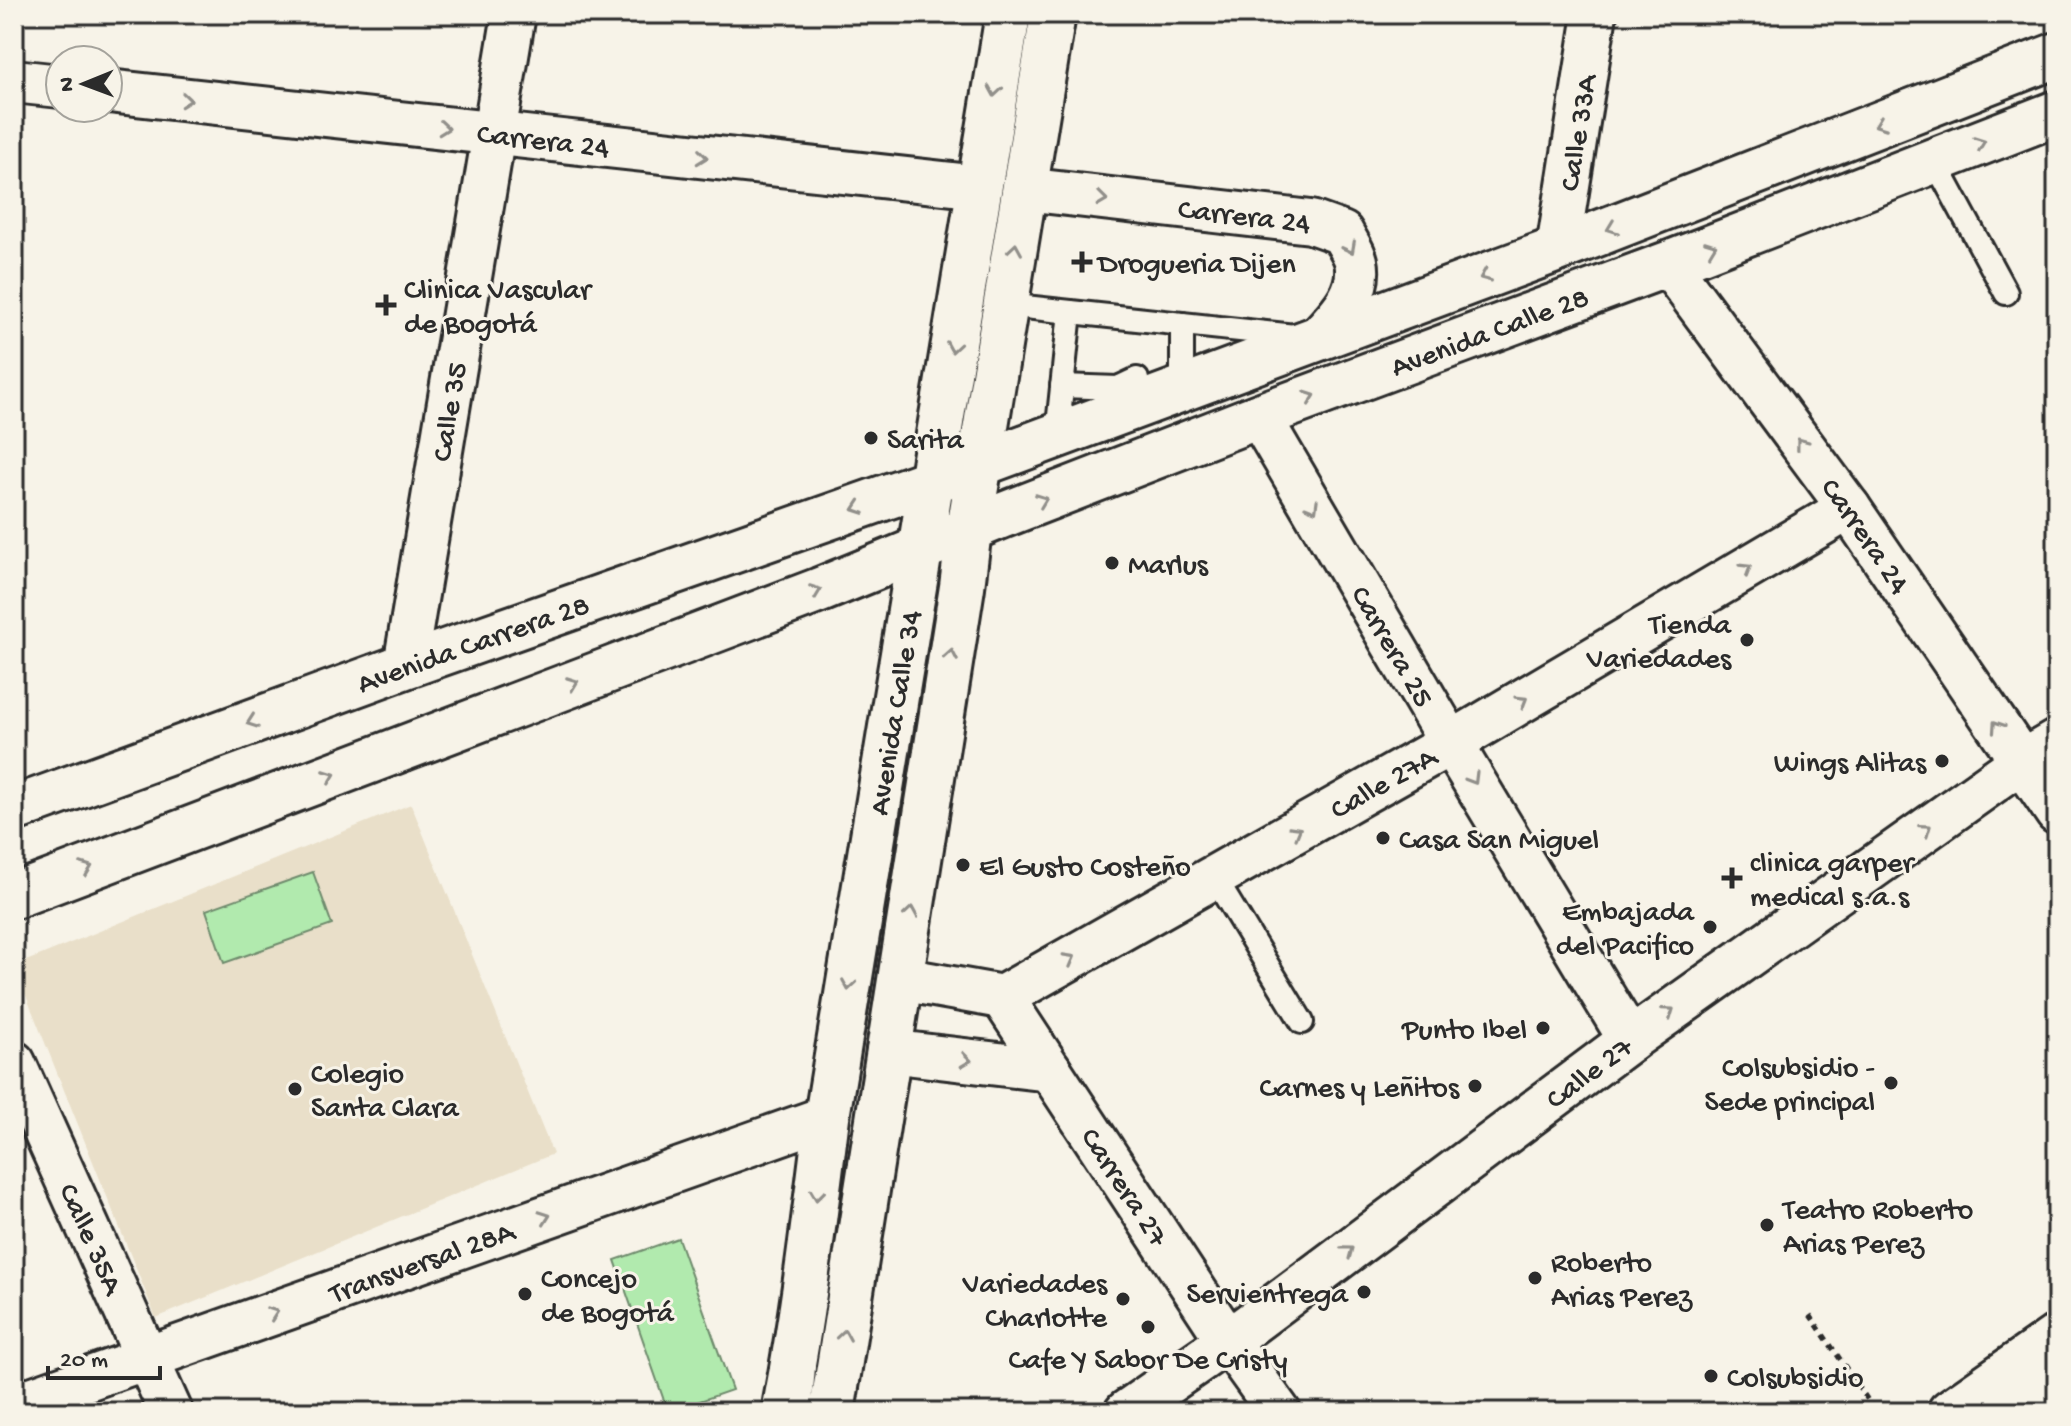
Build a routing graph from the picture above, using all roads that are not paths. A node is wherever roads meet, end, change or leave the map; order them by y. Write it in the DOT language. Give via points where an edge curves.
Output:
graph roads {
  1 [pos="514,14"];
  2 [pos="1008,14"];
  3 [pos="1053,14"];
  4 [pos="1595,14"];
  5 [pos="2057,55"];
  6 [pos="14,81"];
  7 [pos="44,84"];
  8 [pos="124,93"];
  9 [pos="2057,113"];
  10 [pos="494,134"];
  11 [pos="1934,160"];
  12 [pos="980,187"];
  13 [pos="1024,189"];
  14 [pos="1558,249"];
  15 [pos="1668,264"];
  16 [pos="2006,293"];
  17 [pos="1006,305"];
  18 [pos="1070,312"];
  19 [pos="1182,324"];
  20 [pos="1225,329"];
  21 [pos="1317,339"];
  22 [pos="1179,367"];
  23 [pos="1137,379"];
  24 [pos="1062,386"];
  25 [pos="1259,416"];
  26 [pos="1057,435"];
  27 [pos="980,464"];
  28 [pos="931,481"];
  29 [pos="1849,508"];
  30 [pos="969,530"];
  31 [pos="920,549"];
  32 [pos="405,666"];
  33 [pos="2057,741"];
  34 [pos="1451,743"];
  35 [pos="2021,762"];
  36 [pos="14,809"];
  37 [pos="2057,813"];
  38 [pos="1214,877"];
  39 [pos="14,896"];
  40 [pos="901,979"];
  41 [pos="1002,997"];
  42 [pos="1302,1022"];
  43 [pos="1630,1040"];
  44 [pos="888,1051"];
  45 [pos="14,1063"];
  46 [pos="1050,1070"];
  47 [pos="827,1117"];
  48 [pos="2057,1337"];
  49 [pos="1228,1341"];
  50 [pos="147,1358"];
  51 [pos="2057,1382"];
  52 [pos="14,1405"];
  53 [pos="171,1412"];
  54 [pos="786,1412"];
  55 [pos="832,1412"];
  56 [pos="1126,1412"];
  57 [pos="1279,1412"];
  58 [pos="1950,1412"];
  59 [pos="2016,1412"];
  1 -- 10 [label="street, Calle 35"];
  2 -- 12 [label="main road, Avenida Calle 34, one-way"];
  3 -- 13 [label="main road, Avenida Calle 34"];
  4 -- 14 [label="street, Calle 33A"];
  5 -- 14 [label="main road, Avenida Calle 28, one-way"];
  6 -- 7 [label="street"];
  8 -- 10 [label="street, Carrera 24, one-way"];
  11 -- 9 [label="main road, Avenida Calle 28, one-way"];
  10 -- 12 [label="street, Carrera 24, one-way"];
  10 -- 32 [label="street, Calle 35"];
  15 -- 11 [label="main road, Avenida Calle 28, one-way"];
  11 -- 16 [label="lane"];
  12 -- 28 [label="main road, Avenida Calle 34, one-way"];
  17 -- 13 [label="main road, Avenida Calle 34, one-way"];
  13 -- 21 [label="street, Carrera 24, one-way" via="1311,222 1342,233 1356,260 1356,287"];
  14 -- 21 [label="main road, Avenida Calle 28, one-way"];
  25 -- 15 [label="main road, Avenida Calle 28, one-way"];
  29 -- 15 [label="street, Carrera 24, one-way"];
  17 -- 18 [label="lane"];
  17 -- 27 [label="main road, Avenida Calle 34"];
  18 -- 19 [label="lane"];
  18 -- 24 [label="lane"];
  19 -- 20 [label="lane"];
  19 -- 22 [label="lane"];
  20 -- 21 [label="lane"];
  20 -- 22 [label="lane"];
  21 -- 22 [label="main road, Avenida Calle 28"];
  22 -- 26 [label="main road, Avenida Calle 28"];
  23 -- 24 [label="lane" via="1118,388"];
  24 -- 26 [label="lane"];
  30 -- 25 [label="main road, Avenida Calle 28, one-way"];
  25 -- 34 [label="street, Carrera 25, one-way"];
  26 -- 27 [label="main road, Avenida Calle 28"];
  27 -- 28 [label="main road, Avenida Calle 28"];
  27 -- 30 [label="main road, Avenida Calle 34"];
  28 -- 31 [label="main road, Avenida Calle 34"];
  28 -- 32 [label="main road, Avenida Carrera 28, one-way"];
  34 -- 29 [label="street, Calle 27A, one-way"];
  35 -- 29 [label="street, Carrera 24, one-way"];
  30 -- 31 [label="main road, Avenida Calle 28"];
  40 -- 30 [label="main road, Avenida Calle 34, one-way"];
  39 -- 31 [label="main road, one-way"];
  31 -- 47 [label="main road, Avenida Calle 34, one-way"];
  32 -- 36 [label="main road, Avenida Carrera 28, one-way"];
  33 -- 35 [label="street, Calle 27"];
  38 -- 34 [label="street, Calle 27A, one-way"];
  34 -- 43 [label="street, Carrera 25, one-way"];
  35 -- 37 [label="street, Carrera 24"];
  43 -- 35 [label="street, Calle 27, one-way"];
  41 -- 38 [label="street, Calle 27A, one-way"];
  38 -- 42 [label="lane"];
  40 -- 41 [label="street"];
  40 -- 44 [label="main road, Avenida Calle 34"];
  41 -- 46 [label="street, Carrera 27"];
  49 -- 43 [label="street, Calle 27, one-way"];
  44 -- 46 [label="street, one-way"];
  55 -- 44 [label="main road, Avenida Calle 34, one-way"];
  45 -- 50 [label="street, Calle 35A"];
  46 -- 49 [label="street, Carrera 27"];
  50 -- 47 [label="street, Transversal 28A, one-way"];
  47 -- 54 [label="main road, Avenida Calle 34, one-way"];
  48 -- 58 [label="main road"];
  49 -- 56 [label="street, Calle 27"];
  49 -- 57 [label="street, Carrera 27"];
  50 -- 52 [label="street, Transversal 28A"];
  50 -- 53 [label="street, Calle 35A"];
  51 -- 59 [label="main road"];
}
